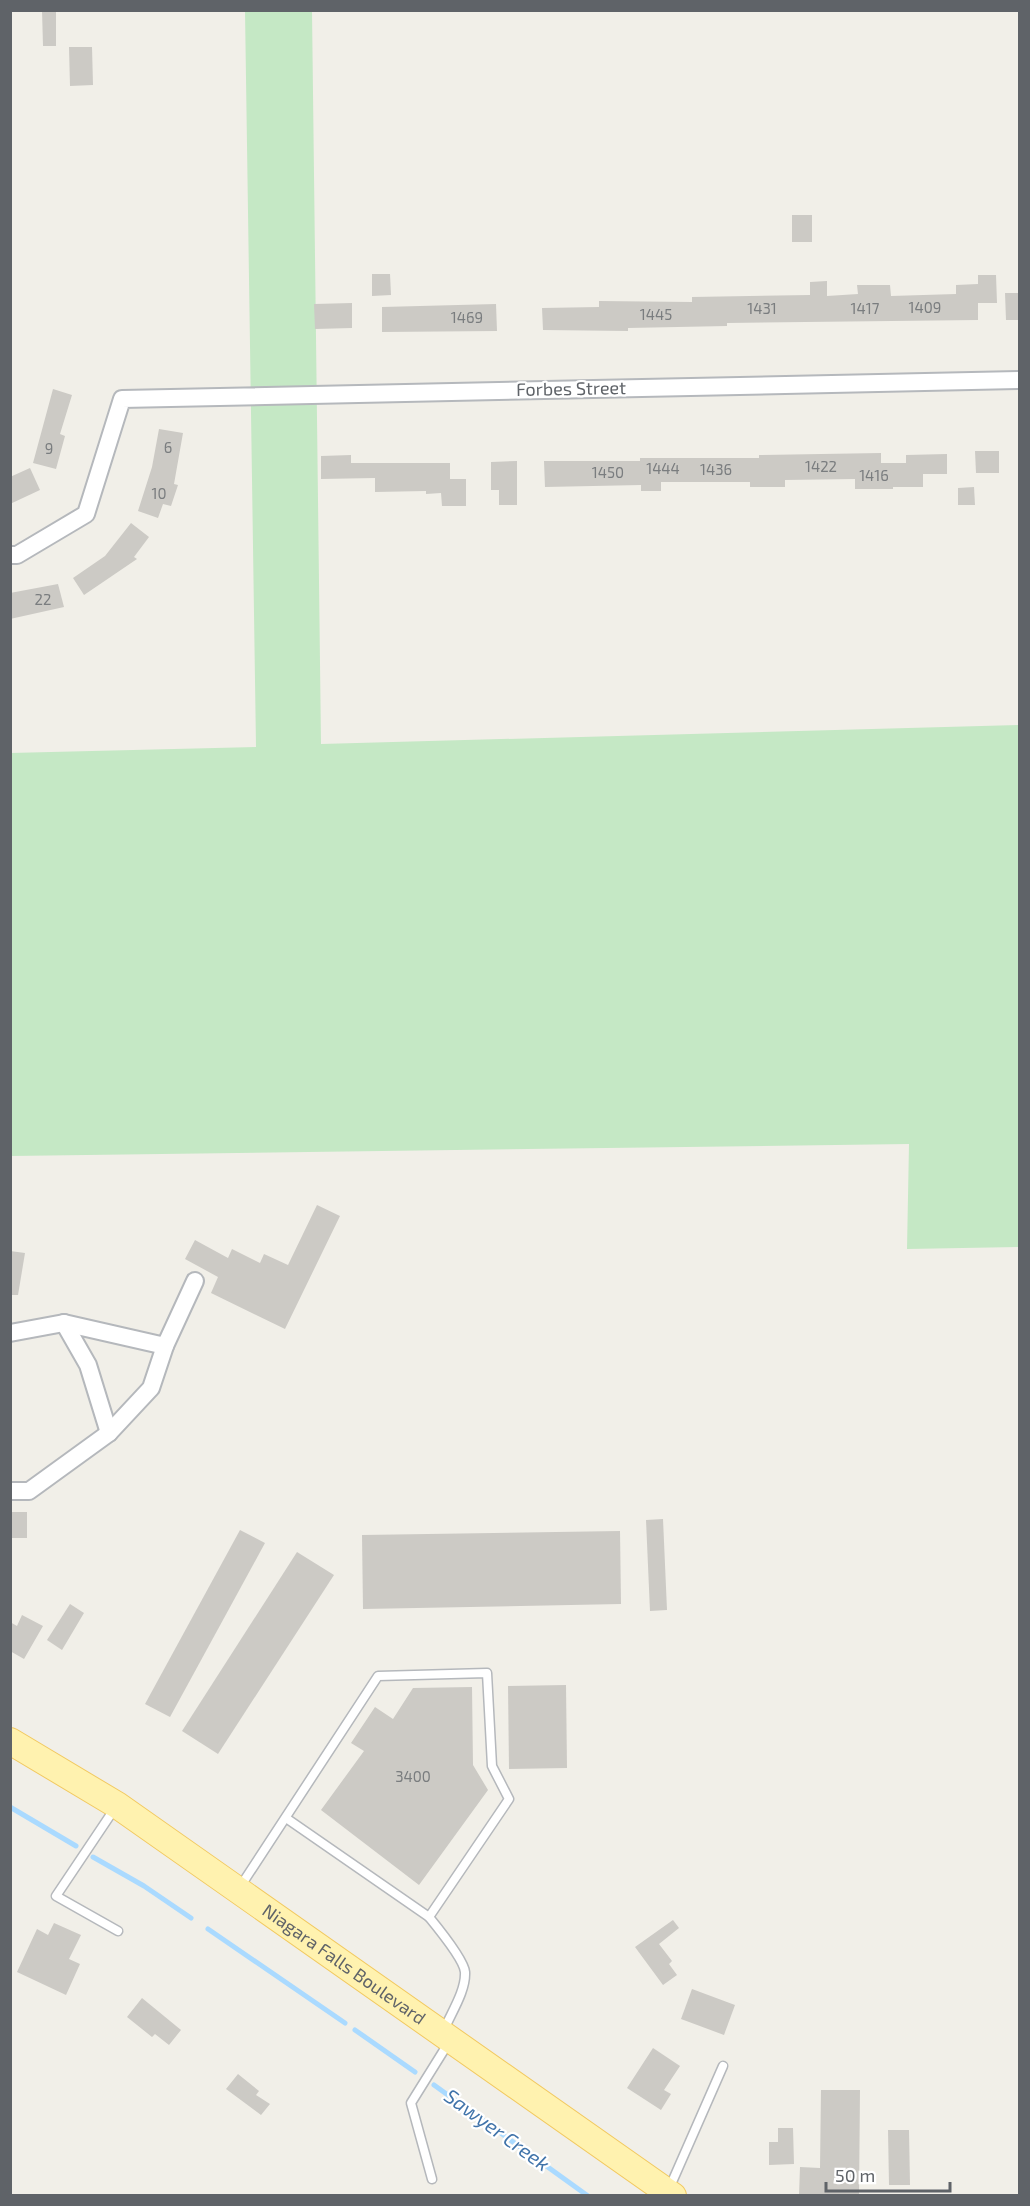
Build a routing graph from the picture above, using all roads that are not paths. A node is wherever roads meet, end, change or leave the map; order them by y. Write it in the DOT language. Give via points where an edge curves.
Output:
graph roads {
  1 [pos="1020,380"];
  2 [pos="10,555"];
  3 [pos="195,1281"];
  4 [pos="64,1323"];
  5 [pos="10,1333"];
  6 [pos="165,1346"];
  7 [pos="109,1433"];
  8 [pos="10,1491"];
  9 [pos="10,1741"];
  10 [pos="117,1805"];
  11 [pos="285,1818"];
  12 [pos="239,1889"];
  13 [pos="429,1917"];
  14 [pos="118,1931"];
  15 [pos="447,2036"];
  16 [pos="723,2066"];
  17 [pos="432,2179"];
  18 [pos="670,2194"];
  1 -- 2 [label="street, Forbes Street" via="122,399 86,514 17,555"];
  3 -- 6 [label="street"];
  4 -- 5 [label="street"];
  4 -- 6 [label="street"];
  4 -- 7 [label="street" via="88,1365"];
  6 -- 7 [label="street" via="151,1388"];
  7 -- 8 [label="street" via="29,1491"];
  9 -- 10 [label="main road, Niagara Falls Boulevard"];
  10 -- 12 [label="main road, Niagara Falls Boulevard"];
  10 -- 14 [label="lane" via="56,1896"];
  11 -- 12 [label="lane"];
  11 -- 13 [label="lane"];
  11 -- 13 [label="lane" via="378,1676 487,1673 492,1766 509,1799"];
  12 -- 15 [label="main road, Niagara Falls Boulevard"];
  13 -- 15 [label="lane" via="465,1970"];
  15 -- 17 [label="lane" via="411,2103"];
  15 -- 18 [label="main road, Niagara Falls Boulevard"];
  16 -- 18 [label="lane"];
}
